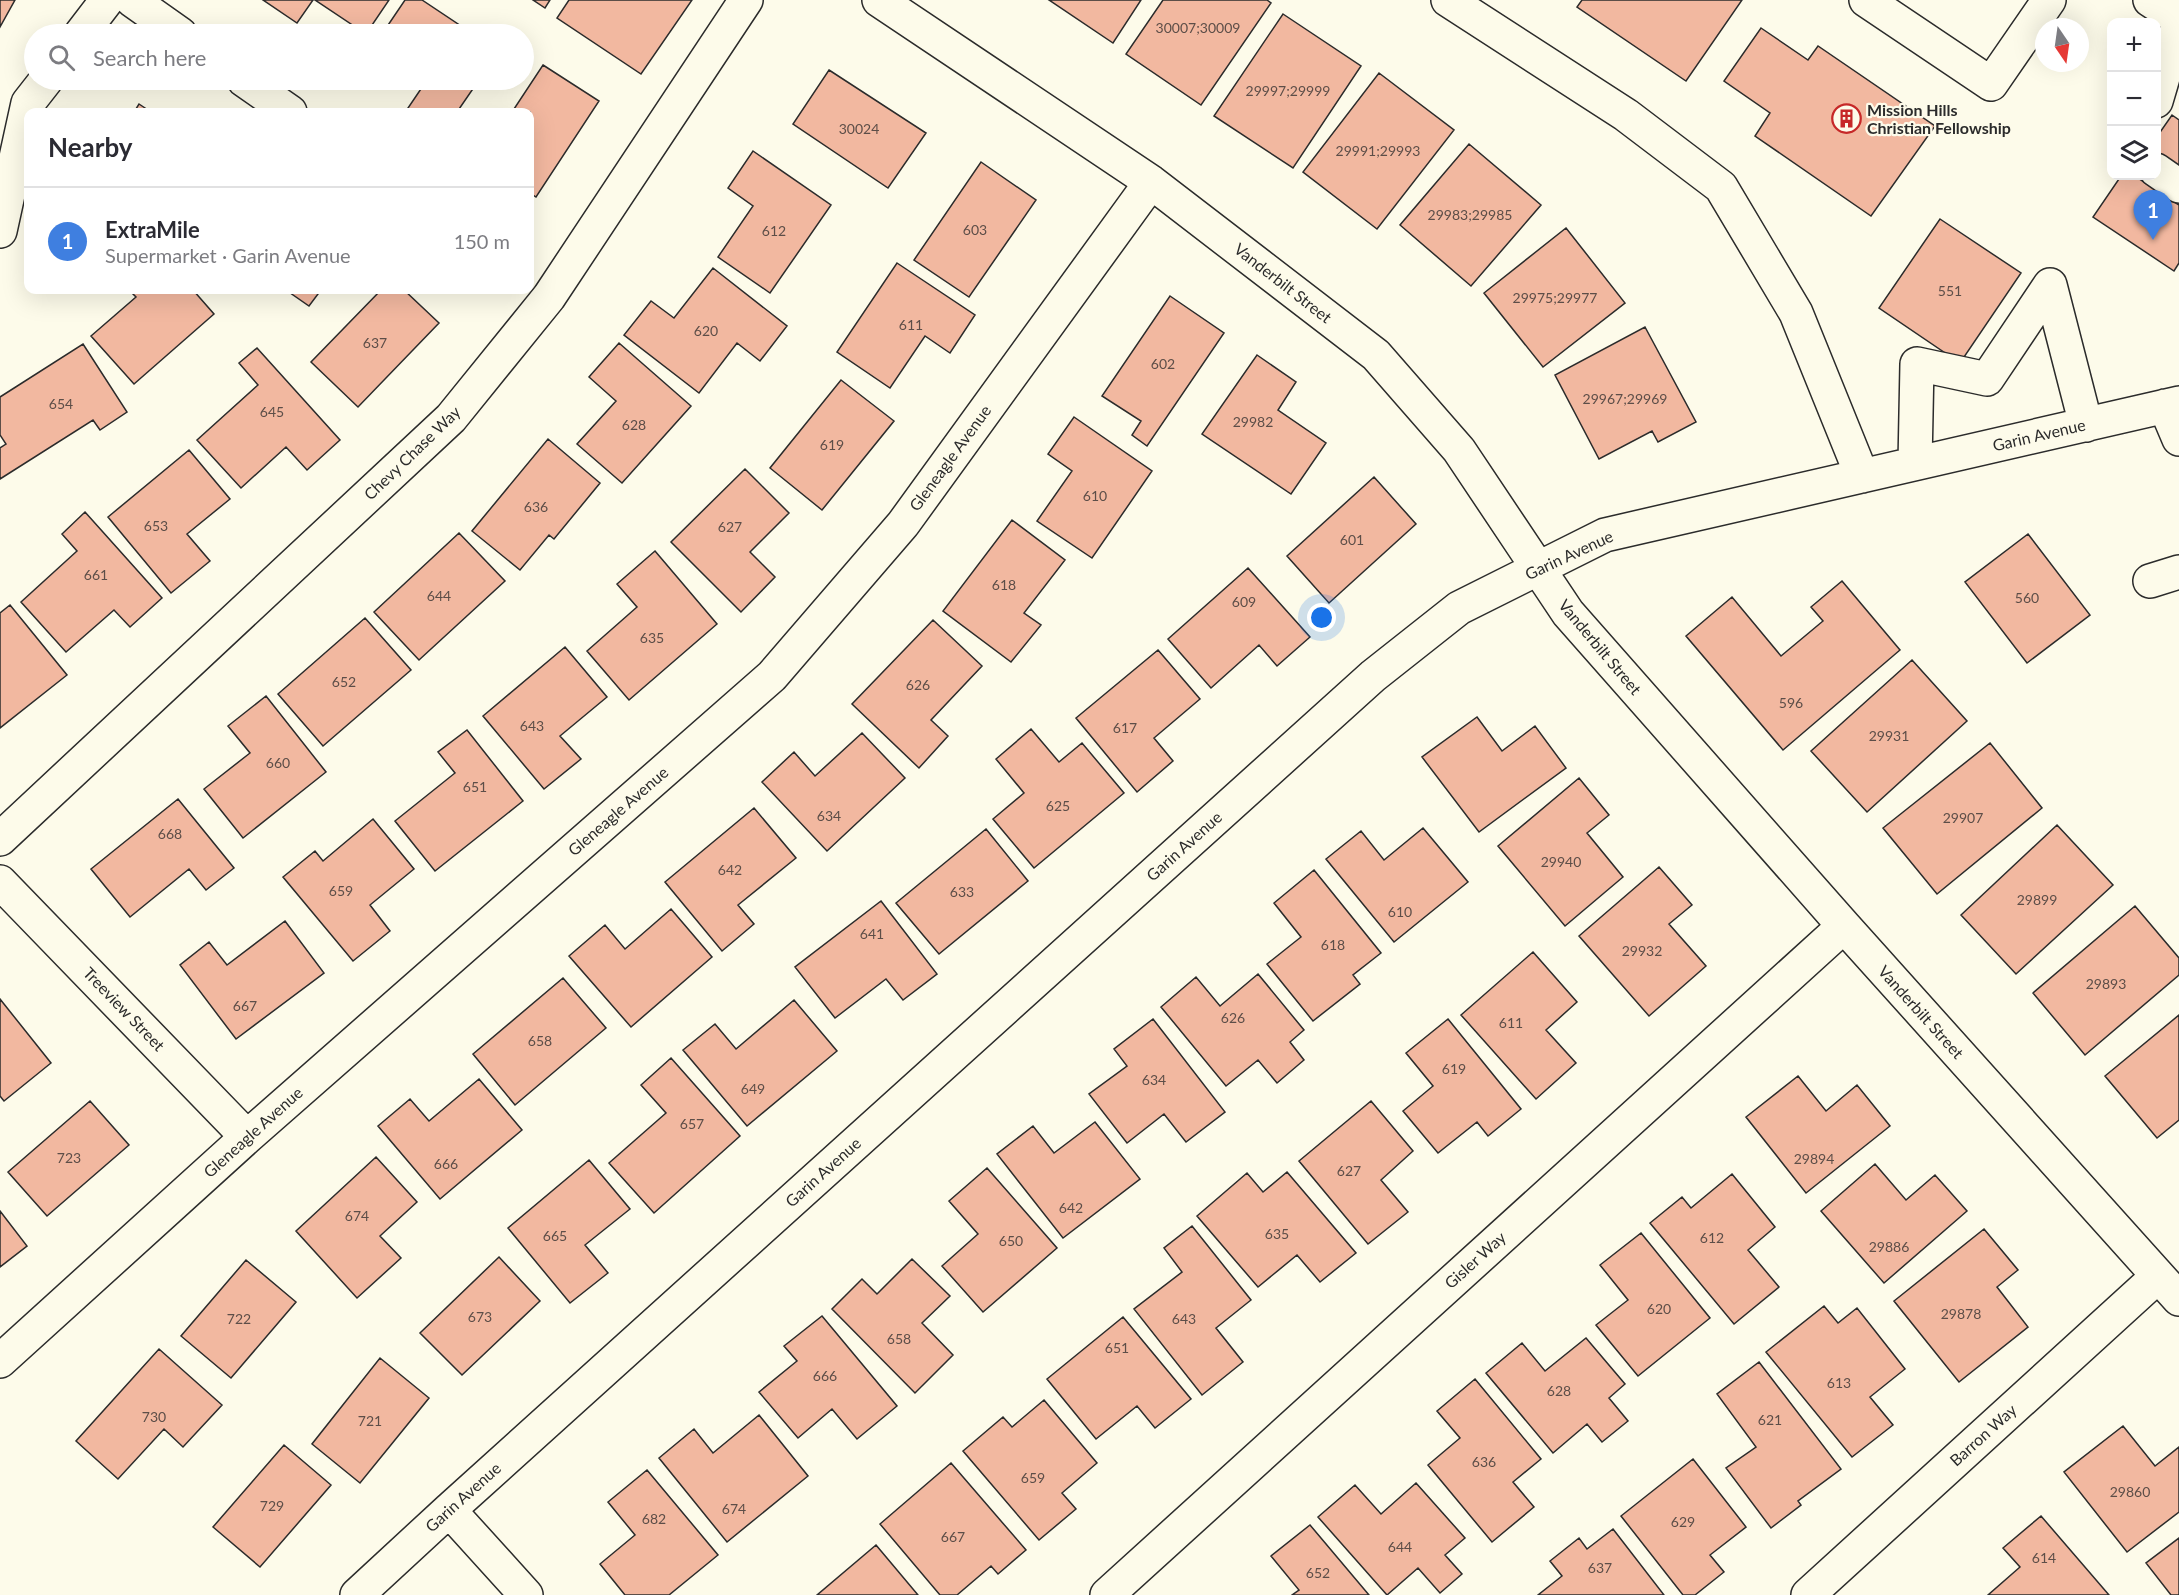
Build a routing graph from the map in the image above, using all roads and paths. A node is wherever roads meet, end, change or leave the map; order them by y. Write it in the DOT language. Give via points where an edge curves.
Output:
graph roads {
  1 [pos="107,0"];
  2 [pos="132,0"];
  3 [pos="746,0"];
  4 [pos="879,0"];
  5 [pos="1448,0"];
  6 [pos="1866,0"];
  7 [pos="2049,0"];
  8 [pos="2150,0"];
  9 [pos="2179,21"];
  10 [pos="89,24"];
  11 [pos="166,24"];
  12 [pos="2161,86"];
  13 [pos="38,90"];
  14 [pos="258,90"];
  15 [pos="27,108"];
  16 [pos="284,108"];
  17 [pos="24,121"];
  18 [pos="2161,173"];
  19 [pos="1151,182"];
  20 [pos="2179,186"];
  21 [pos="0,231"];
  22 [pos="539,290"];
  23 [pos="2172,405"];
  24 [pos="2086,425"];
  25 [pos="2179,439"];
  26 [pos="1915,464"];
  27 [pos="1862,476"];
  28 [pos="1539,569"];
  29 [pos="0,839"];
  30 [pos="0,882"];
  31 [pos="1844,926"];
  32 [pos="247,1137"];
  33 [pos="2169,1287"];
  34 [pos="0,1361"];
  35 [pos="448,1510"];
  36 [pos="357,1595"];
  37 [pos="526,1595"];
  38 [pos="1107,1595"];
  39 [pos="1808,1595"];
  1 -- 10 [label="street"];
  2 -- 11 [label="street"];
  3 -- 22 [label="street, Chevy Chase Way"];
  4 -- 19 [label="street, Vanderbilt Street"];
  5 -- 27 [label="street" via="1626,115 1721,187 1796,313"];
  6 -- 7 [label="street" via="1991,84"];
  8 -- 9 [label="street"];
  9 -- 12 [label="street"];
  13 -- 15 [label="street"];
  14 -- 16 [label="street"];
  17 -- 21 [label="street"];
  18 -- 20 [label="street"];
  19 -- 28 [label="street, Vanderbilt Street" via="1376,355 1459,450"];
  19 -- 32 [label="street, Gleneagle Avenue" via="903,524 772,676"];
  22 -- 29 [label="street, Chevy Chase Way" via="451,418"];
  23 -- 24 [label="street, Garin Avenue"];
  23 -- 25 [label="street"];
  24 -- 26 [label="street, Garin Avenue"];
  24 -- 26 [label="street" via="2050,285 1987,379 1917,364"];
  26 -- 27 [label="street, Garin Avenue"];
  27 -- 28 [label="street, Garin Avenue" via="1605,535"];
  28 -- 31 [label="street, Vanderbilt Street" via="1568,613"];
  28 -- 35 [label="street, Garin Avenue" via="1459,608 1372,676"];
  30 -- 32 [label="street, Treeview Street"];
  31 -- 33 [label="street, Vanderbilt Street"];
  31 -- 38 [label="street, Gisler Way"];
  32 -- 34 [label="street, Gleneagle Avenue"];
  33 -- 39 [label="street, Barron Way"];
  35 -- 36 [label="street, Garin Avenue"];
  35 -- 37 [label="street"];
}
